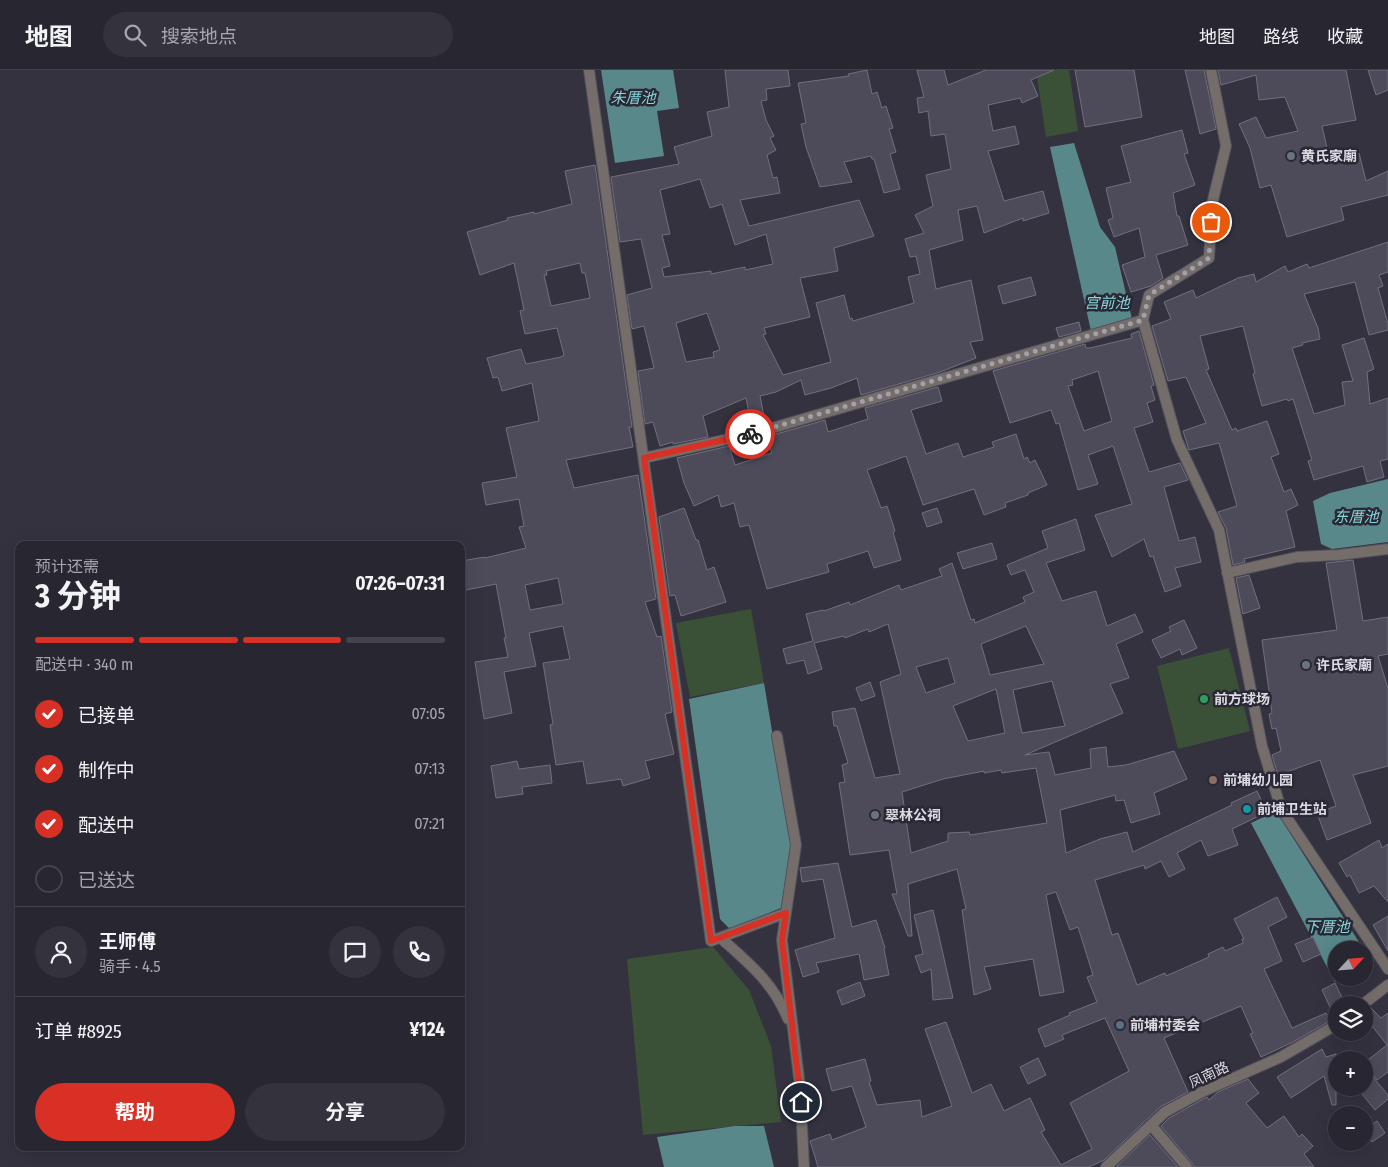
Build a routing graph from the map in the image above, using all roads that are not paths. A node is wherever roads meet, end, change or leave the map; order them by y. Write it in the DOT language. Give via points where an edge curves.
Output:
graph roads {
  1 [pos="589,70"];
  2 [pos="1211,70"];
  3 [pos="1143,320"];
  4 [pos="644,458"];
  5 [pos="1388,549"];
  6 [pos="1227,573"];
  7 [pos="777,736"];
  8 [pos="786,913"];
  9 [pos="723,940"];
  10 [pos="1388,969"];
  11 [pos="1388,985"];
  12 [pos="1373,997"];
  13 [pos="1328,1030"];
  14 [pos="794,1033"];
  15 [pos="1151,1125"];
  16 [pos="804,1167"];
  17 [pos="1106,1167"];
  18 [pos="1187,1167"];
  1 -- 4 [label="street"];
  2 -- 3 [label="street" via="1226,146 1212,204 1209,258 1149,295"];
  3 -- 4 [label="street" via="755,432"];
  3 -- 6 [label="street" via="1177,440 1219,530"];
  4 -- 8 [label="street" via="711,941"];
  5 -- 6 [label="street" via="1298,557"];
  6 -- 10 [label="street" via="1262,746 1281,809"];
  7 -- 8 [label="street" via="796,845"];
  8 -- 14 [label="street" via="782,940"];
  9 -- 14 [label="street" via="758,971 781,1001"];
  11 -- 12 [label="street"];
  13 -- 15 [label="street, 凤南路" via="1281,1057 1202,1092 1165,1112"];
  14 -- 16 [label="street"];
  15 -- 17 [label="street, 凤南路"];
  15 -- 18 [label="street"];
}
